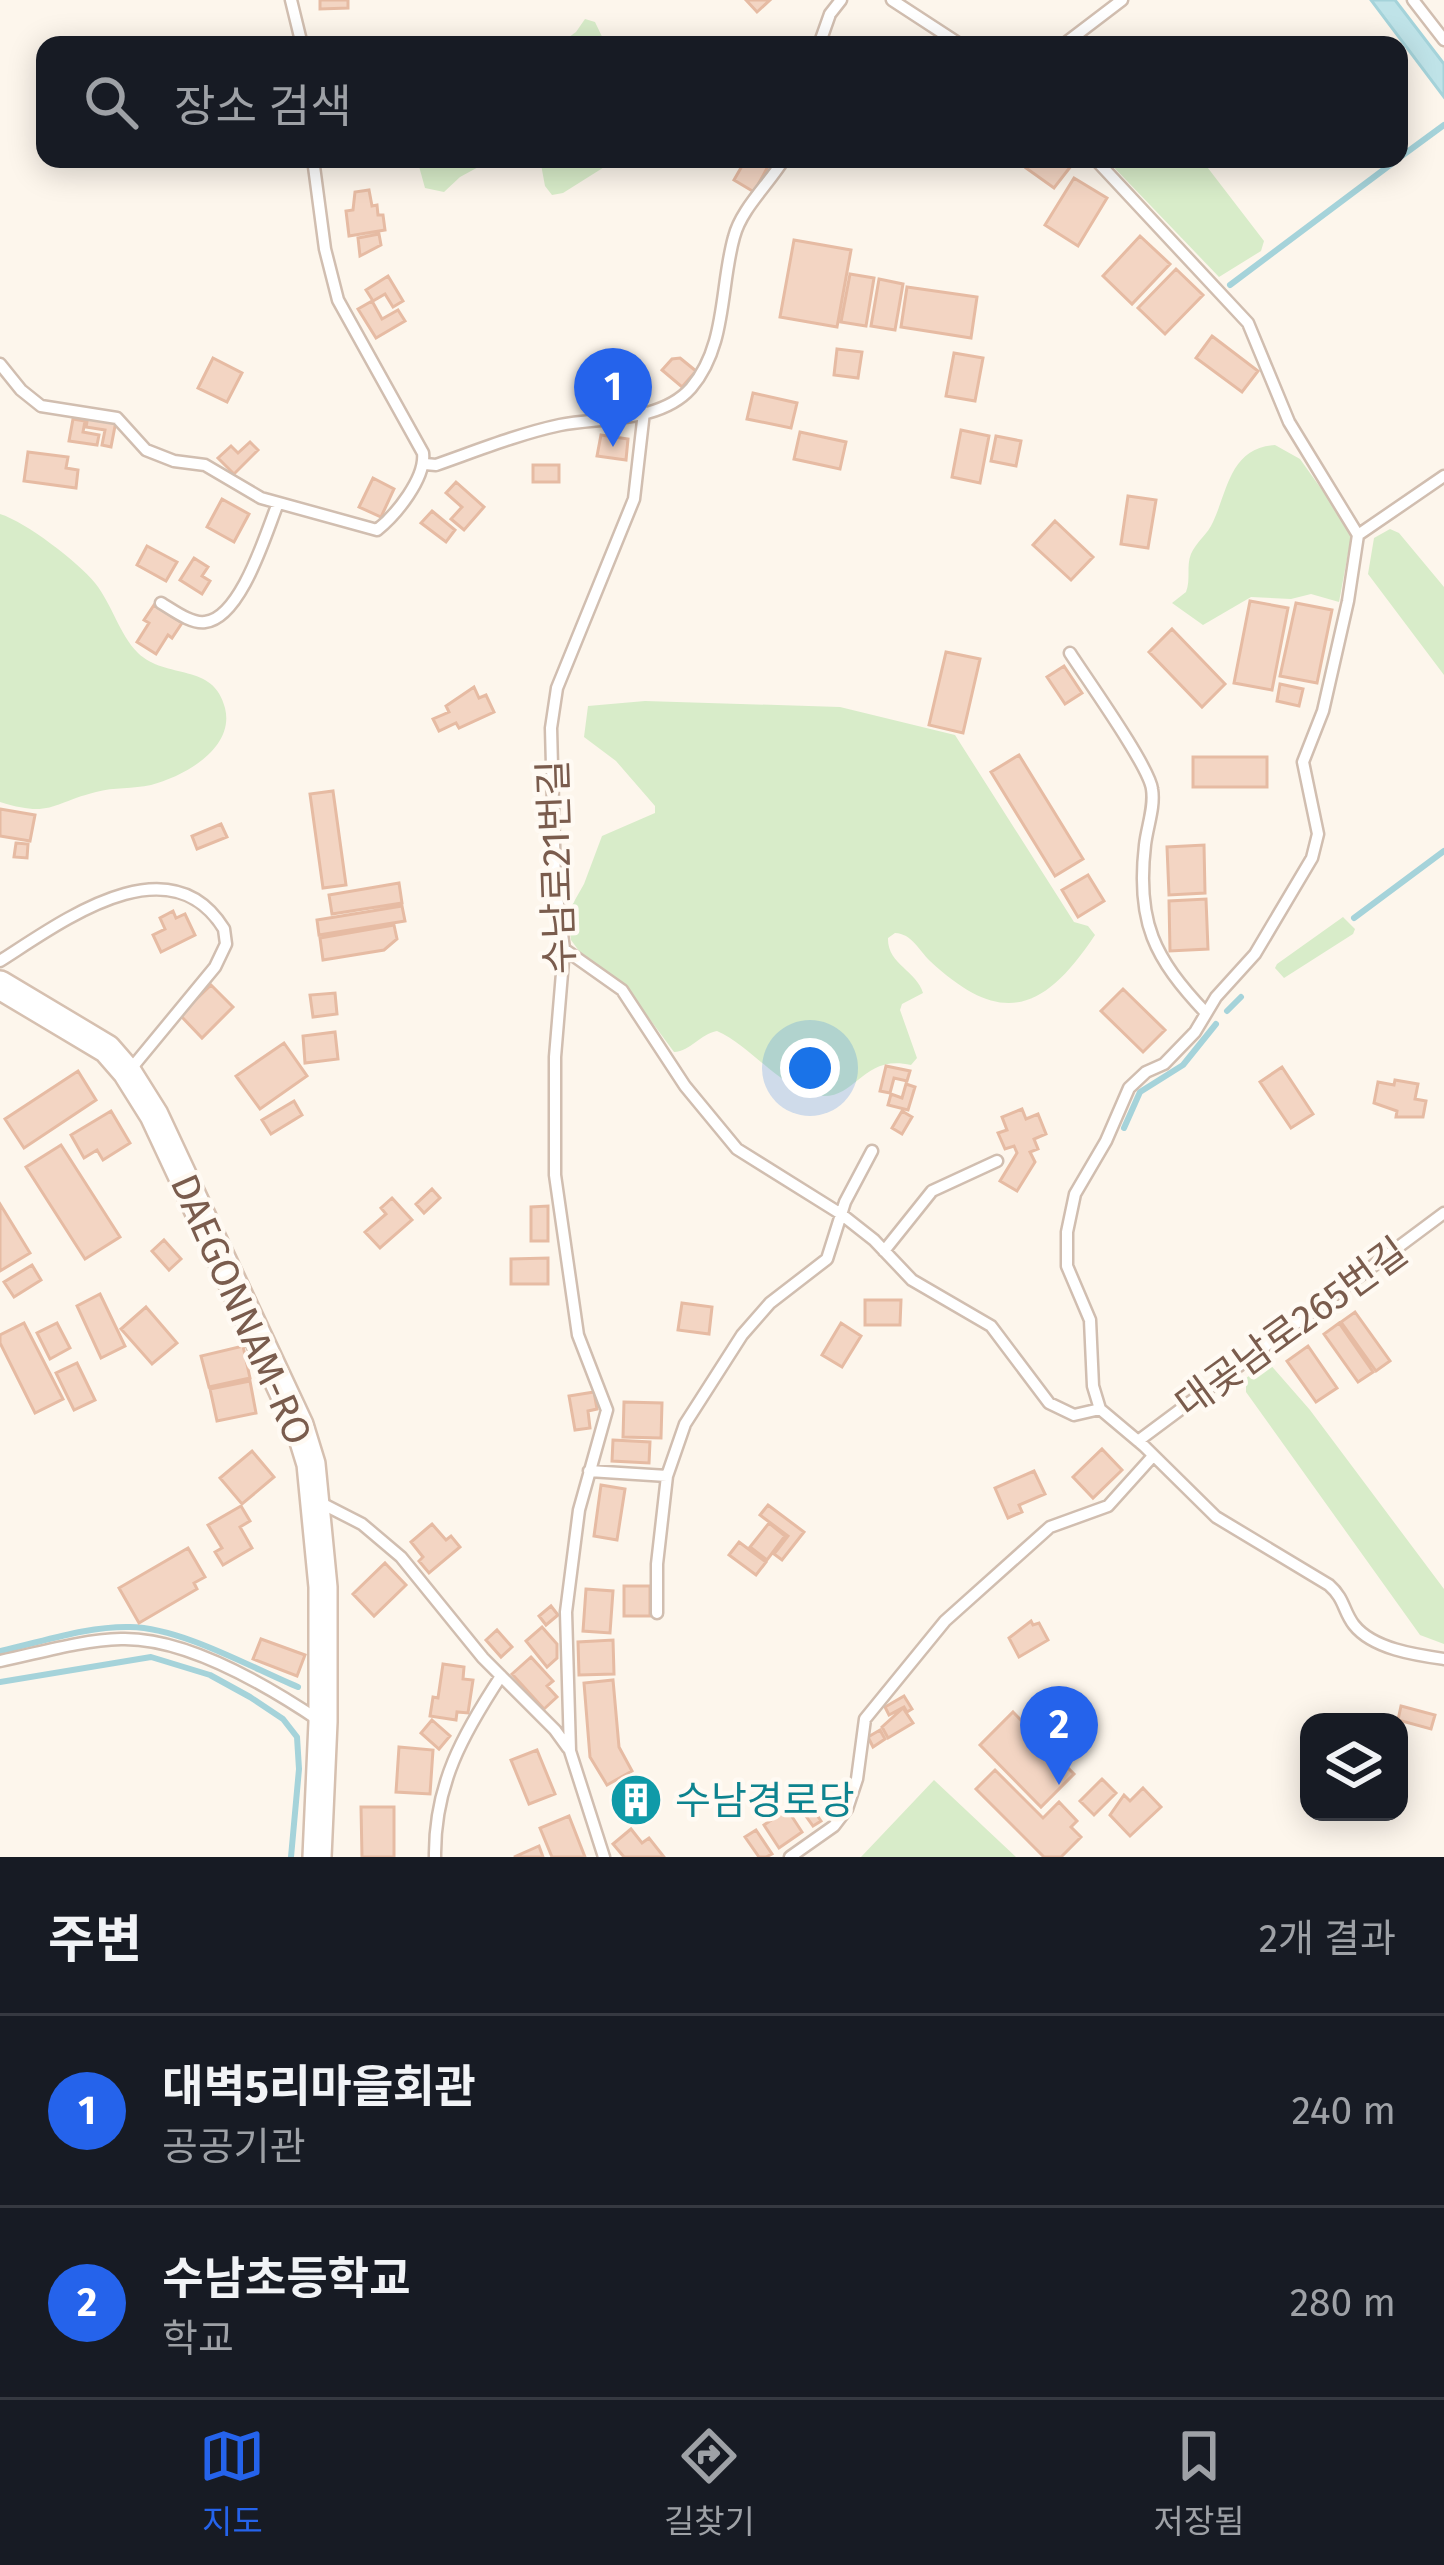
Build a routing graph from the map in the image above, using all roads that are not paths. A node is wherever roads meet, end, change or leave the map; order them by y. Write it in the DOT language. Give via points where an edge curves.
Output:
graph roads {
  1 [pos="291,0"];
  2 [pos="841,0"];
  3 [pos="892,0"];
  4 [pos="1122,0"];
  5 [pos="1414,0"];
  6 [pos="300,36"];
  7 [pos="822,36"];
  8 [pos="947,36"];
  9 [pos="1075,36"];
  10 [pos="1444,40"];
  11 [pos="314,168"];
  12 [pos="778,168"];
  13 [pos="1104,168"];
  14 [pos="0,364"];
  15 [pos="644,412"];
  16 [pos="425,464"];
  17 [pos="1444,476"];
  18 [pos="278,503"];
  19 [pos="1358,535"];
  20 [pos="161,603"];
  21 [pos="1070,653"];
  22 [pos="564,949"];
  23 [pos="0,961"];
  24 [pos="0,985"];
  25 [pos="1206,1013"];
  26 [pos="128,1072"];
  27 [pos="872,1150"];
  28 [pos="997,1160"];
  29 [pos="1444,1213"];
  30 [pos="841,1214"];
  31 [pos="884,1251"];
  32 [pos="1100,1409"];
  33 [pos="1138,1441"];
  34 [pos="1153,1456"];
  35 [pos="589,1472"];
  36 [pos="667,1475"];
  37 [pos="317,1500"];
  38 [pos="657,1613"];
  39 [pos="1444,1659"];
  40 [pos="0,1661"];
  41 [pos="501,1676"];
  42 [pos="323,1723"];
  43 [pos="570,1751"];
  44 [pos="316,1857"];
  45 [pos="435,1857"];
  46 [pos="604,1857"];
  47 [pos="790,1857"];
  1 -- 6 [label="lane"];
  2 -- 7 [label="lane"];
  3 -- 8 [label="lane"];
  4 -- 9 [label="lane"];
  5 -- 10 [label="lane"];
  11 -- 16 [label="lane" via="338,300 417,436"];
  12 -- 15 [label="lane" via="736,230 722,316 700,376 682,396"];
  13 -- 19 [label="lane" via="1248,323 1289,422"];
  14 -- 18 [label="lane" via="41,406 117,418 146,450 205,465"];
  15 -- 16 [label="lane" via="561,425"];
  15 -- 22 [label="lane, 수남로21번길" via="634,499 554,708 550,788"];
  16 -- 18 [label="lane" via="377,530"];
  17 -- 19 [label="lane"];
  18 -- 20 [label="lane" via="246,580 220,615 194,620"];
  19 -- 25 [label="lane" via="1323,711 1303,762 1318,834 1312,858 1255,954"];
  21 -- 25 [label="lane" via="1152,787 1145,911 1169,974"];
  22 -- 30 [label="lane" via="635,1006 737,1149"];
  22 -- 35 [label="lane, 수남로21번길" via="555,1175 578,1335 607,1410"];
  23 -- 26 [label="lane" via="105,898 131,892 176,892 216,915 226,944 215,968"];
  24 -- 26 [label="street, DAEGONNAM-RO" via="106,1049"];
  25 -- 32 [label="lane" via="1183,1047 1129,1088 1075,1194 1067,1266 1090,1320"];
  26 -- 37 [label="street, DAEGONNAM-RO" via="299,1425"];
  27 -- 30 [label="lane"];
  28 -- 31 [label="lane" via="932,1191"];
  29 -- 33 [label="lane, 대곶남로265번길"];
  30 -- 31 [label="lane"];
  30 -- 36 [label="lane" via="827,1258 770,1303 721,1365"];
  31 -- 32 [label="lane" via="912,1280 991,1326 1048,1403 1074,1415"];
  32 -- 33 [label="lane, 대곶남로265번길"];
  33 -- 34 [label="lane, 대곶남로265번길"];
  34 -- 39 [label="lane, 대곶남로265번길" via="1216,1517 1329,1585 1355,1627 1388,1647"];
  34 -- 47 [label="lane" via="1108,1506 1049,1527 946,1621 865,1718 847,1809"];
  35 -- 36 [label="lane"];
  35 -- 43 [label="lane, 수남로21번길" via="566,1612"];
  36 -- 38 [label="lane"];
  37 -- 41 [label="lane" via="401,1557"];
  37 -- 42 [label="street, DAEGONNAM-RO"];
  40 -- 42 [label="lane" via="97,1641 152,1641 210,1661"];
  41 -- 43 [label="lane"];
  41 -- 45 [label="lane" via="446,1772"];
  42 -- 44 [label="street, DAEGONNAM-RO"];
  43 -- 46 [label="lane, 수남로21번길"];
}
